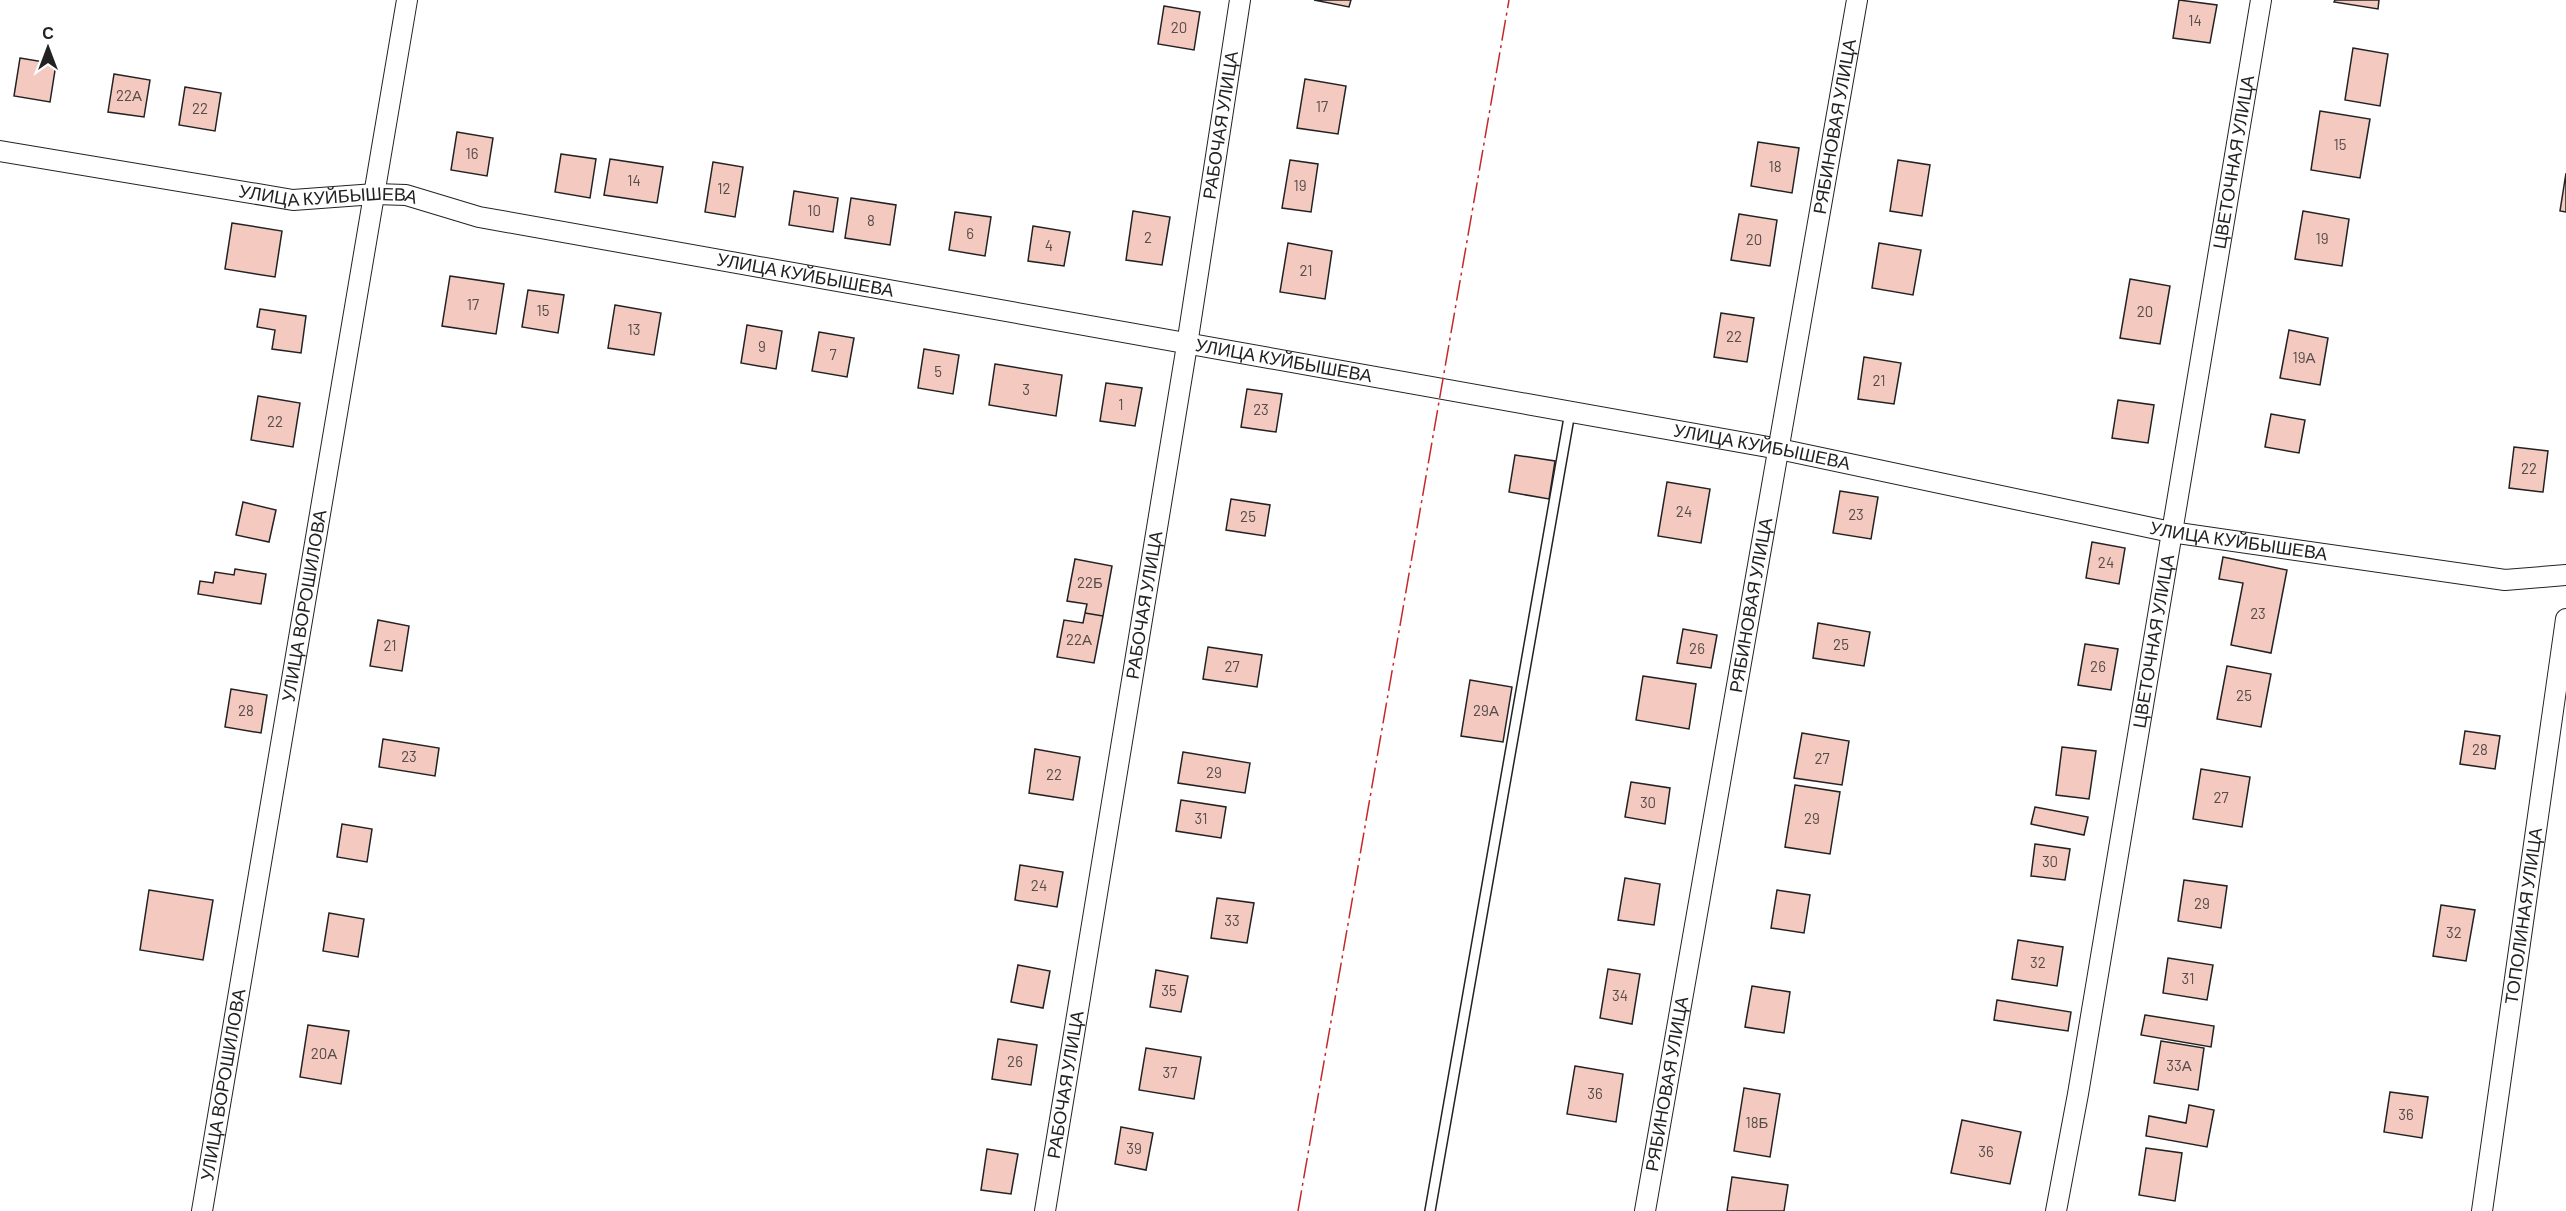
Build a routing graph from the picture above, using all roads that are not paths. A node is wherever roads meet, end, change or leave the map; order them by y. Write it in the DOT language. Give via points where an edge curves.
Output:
graph roads {
  1 [pos="407,0"];
  2 [pos="1240,0"];
  3 [pos="1857,0"];
  4 [pos="2261,0"];
  5 [pos="0,151"];
  6 [pos="375,194"];
  7 [pos="1187,345"];
  8 [pos="1570,412"];
  9 [pos="1779,449"];
  10 [pos="2171,532"];
  11 [pos="2566,574"];
  12 [pos="2566,619"];
  13 [pos="202,1211"];
  14 [pos="1045,1211"];
  15 [pos="1430,1211"];
  16 [pos="1645,1211"];
  17 [pos="2056,1211"];
  18 [pos="2482,1211"];
  1 -- 6 [label="street, УЛИЦА ВОРОШИЛОВА"];
  2 -- 7 [label="street, РАБОЧАЯ УЛИЦА"];
  3 -- 9 [label="street, РЯБИНОВАЯ УЛИЦА"];
  4 -- 10 [label="street, ЦВЕТОЧНАЯ УЛИЦА"];
  5 -- 6 [label="street, УЛИЦА КУЙБЫШЕВА" via="293,200"];
  6 -- 7 [label="street, УЛИЦА КУЙБЫШЕВА" via="406,195 491,220"];
  6 -- 13 [label="street, УЛИЦА ВОРОШИЛОВА"];
  7 -- 8 [label="street, УЛИЦА КУЙБЫШЕВА"];
  7 -- 14 [label="street, РАБОЧАЯ УЛИЦА"];
  8 -- 9 [label="street, УЛИЦА КУЙБЫШЕВА"];
  8 -- 15 [label="lane"];
  9 -- 10 [label="street, УЛИЦА КУЙБЫШЕВА"];
  9 -- 16 [label="street, РЯБИНОВАЯ УЛИЦА"];
  10 -- 11 [label="street, УЛИЦА КУЙБЫШЕВА" via="2505,580"];
  10 -- 17 [label="street, ЦВЕТОЧНАЯ УЛИЦА"];
  12 -- 18 [label="street, ТОПОЛИНАЯ УЛИЦА"];
}
